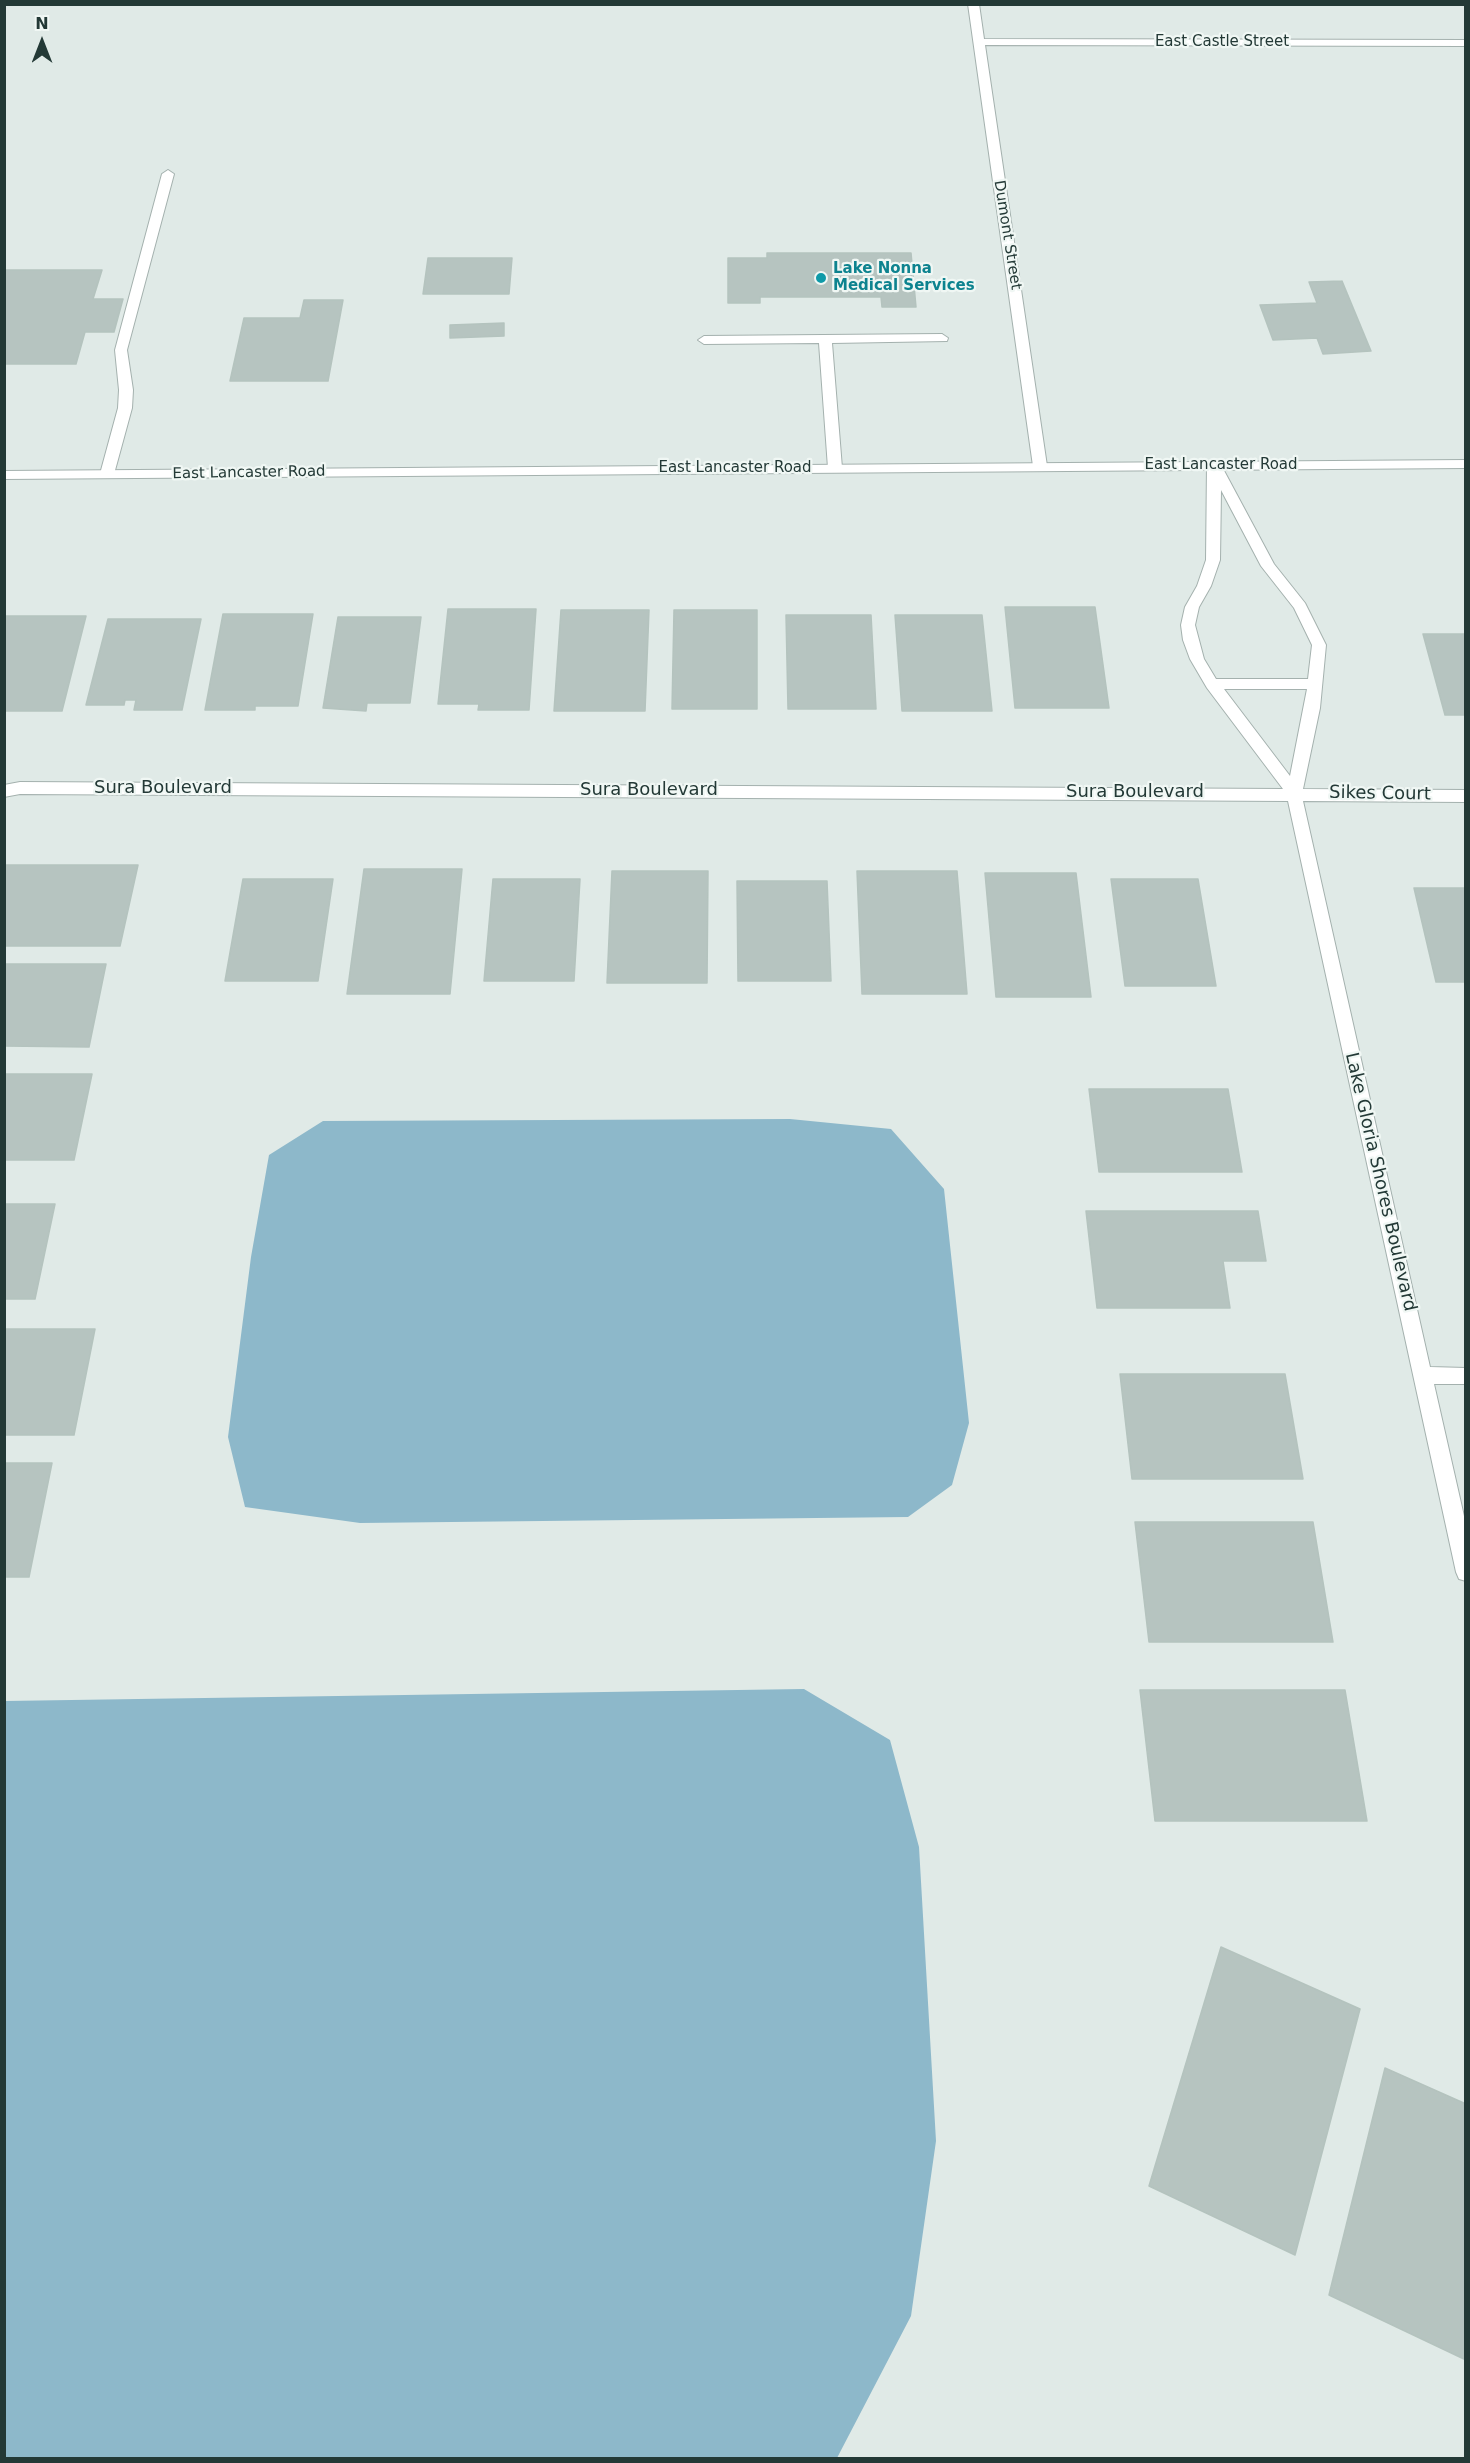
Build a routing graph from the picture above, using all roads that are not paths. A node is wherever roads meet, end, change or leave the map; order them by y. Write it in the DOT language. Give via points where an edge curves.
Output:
graph roads {
  1 [pos="973,4"];
  2 [pos="978,42"];
  3 [pos="1466,43"];
  4 [pos="168,174"];
  5 [pos="825,338"];
  6 [pos="942,338"];
  7 [pos="704,340"];
  8 [pos="1466,464"];
  9 [pos="1214,465"];
  10 [pos="1040,466"];
  11 [pos="835,468"];
  12 [pos="106,474"];
  13 [pos="4,475"];
  14 [pos="1212,684"];
  15 [pos="1315,684"];
  16 [pos="4,791"];
  17 [pos="1294,793"];
  18 [pos="1466,795"];
  19 [pos="1423,1375"];
  20 [pos="1466,1376"];
  21 [pos="1466,1572"];
  1 -- 2 [label="street, Dumont Street"];
  2 -- 3 [label="street, East Castle Street"];
  2 -- 10 [label="street, Dumont Street"];
  4 -- 12 [label="street" via="121,350 125,408"];
  5 -- 6 [label="street"];
  5 -- 7 [label="street"];
  5 -- 11 [label="street"];
  8 -- 9 [label="street, East Lancaster Road"];
  9 -- 10 [label="street, East Lancaster Road"];
  9 -- 14 [label="street, Lake Gloria Shores Boulevard" via="1213,560 1188,625 1197,658"];
  9 -- 15 [label="street, Lake Gloria Shores Boulevard" via="1268,566 1314,629 1319,645"];
  10 -- 11 [label="street, East Lancaster Road"];
  11 -- 12 [label="street, East Lancaster Road"];
  12 -- 13 [label="street, East Lancaster Road"];
  14 -- 15 [label="street"];
  14 -- 17 [label="street, Lake Gloria Shores Boulevard"];
  15 -- 17 [label="street, Lake Gloria Shores Boulevard"];
  16 -- 17 [label="street, Sura Boulevard" via="20,788"];
  17 -- 18 [label="street, Sikes Court"];
  17 -- 19 [label="street, Lake Gloria Shores Boulevard"];
  19 -- 20 [label="street"];
  19 -- 21 [label="street, Lake Gloria Shores Boulevard"];
}
